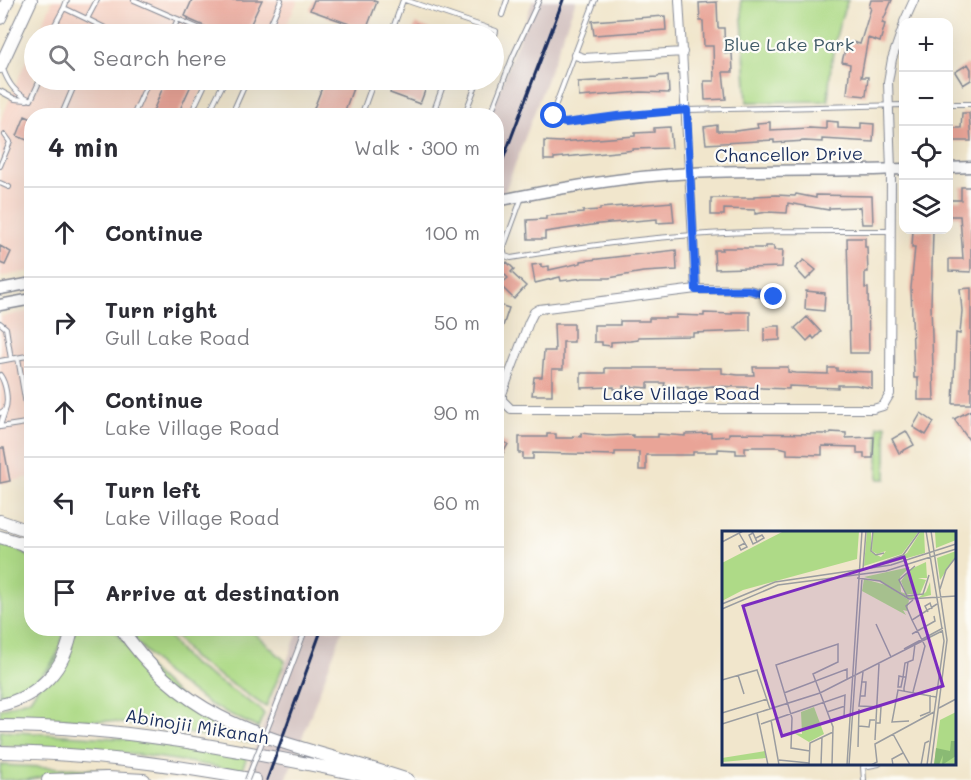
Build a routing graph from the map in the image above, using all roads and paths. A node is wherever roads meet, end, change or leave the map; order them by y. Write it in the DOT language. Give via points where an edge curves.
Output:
graph roads {
  1 [pos="8,0"];
  2 [pos="31,0"];
  3 [pos="67,0"];
  4 [pos="97,0"];
  5 [pos="134,0"];
  6 [pos="281,0"];
  7 [pos="404,0"];
  8 [pos="507,0"];
  9 [pos="539,0"];
  10 [pos="595,0"];
  11 [pos="679,0"];
  12 [pos="914,0"];
  13 [pos="64,8"];
  14 [pos="502,15"];
  15 [pos="0,18"];
  16 [pos="906,18"];
  17 [pos="87,19"];
  18 [pos="178,19"];
  19 [pos="55,24"];
  20 [pos="97,24"];
  21 [pos="176,24"];
  22 [pos="189,24"];
  23 [pos="270,24"];
  24 [pos="394,24"];
  25 [pos="475,24"];
  26 [pos="899,38"];
  27 [pos="683,52"];
  28 [pos="575,55"];
  29 [pos="0,66"];
  30 [pos="504,79"];
  31 [pos="36,90"];
  32 [pos="72,90"];
  33 [pos="145,90"];
  34 [pos="202,90"];
  35 [pos="220,90"];
  36 [pos="243,90"];
  37 [pos="370,90"];
  38 [pos="441,90"];
  39 [pos="474,90"];
  40 [pos="500,90"];
  41 [pos="0,91"];
  42 [pos="31,100"];
  43 [pos="953,104"];
  44 [pos="971,104"];
  45 [pos="888,105"];
  46 [pos="899,105"];
  47 [pos="65,108"];
  48 [pos="137,108"];
  49 [pos="194,108"];
  50 [pos="211,108"];
  51 [pos="235,108"];
  52 [pos="364,108"];
  53 [pos="435,108"];
  54 [pos="467,108"];
  55 [pos="493,108"];
  56 [pos="687,110"];
  57 [pos="5,135"];
  58 [pos="0,166"];
  59 [pos="971,167"];
  60 [pos="953,168"];
  61 [pos="899,169"];
  62 [pos="891,170"];
  63 [pos="690,173"];
  64 [pos="0,183"];
  65 [pos="9,187"];
  66 [pos="523,196"];
  67 [pos="504,200"];
  68 [pos="890,231"];
  69 [pos="693,235"];
  70 [pos="504,244"];
  71 [pos="504,254"];
  72 [pos="24,284"];
  73 [pos="0,289"];
  74 [pos="696,290"];
  75 [pos="774,297"];
  76 [pos="24,300"];
  77 [pos="0,305"];
  78 [pos="0,323"];
  79 [pos="0,328"];
  80 [pos="6,331"];
  81 [pos="24,357"];
  82 [pos="18,358"];
  83 [pos="11,359"];
  84 [pos="0,361"];
  85 [pos="0,375"];
  86 [pos="504,389"];
  87 [pos="24,390"];
  88 [pos="504,402"];
  89 [pos="6,410"];
  90 [pos="0,412"];
  91 [pos="24,423"];
  92 [pos="0,427"];
  93 [pos="0,521"];
  94 [pos="24,529"];
  95 [pos="0,537"];
  96 [pos="24,546"];
  97 [pos="70,636"];
  98 [pos="127,636"];
  99 [pos="303,636"];
  100 [pos="0,705"];
  101 [pos="0,726"];
  102 [pos="0,752"];
  103 [pos="874,765"];
  104 [pos="48,780"];
  105 [pos="144,780"];
  106 [pos="247,780"];
  107 [pos="255,780"];
  108 [pos="387,780"];
  109 [pos="408,780"];
  110 [pos="864,780"];
  1 -- 15 [label="main road"];
  2 -- 29 [label="main road"];
  3 -- 13 [label="lane"];
  4 -- 17 [label="lane"];
  5 -- 18 [label="lane"];
  6 -- 23 [label="lane"];
  7 -- 24 [label="lane"];
  7 -- 25 [label="lane"];
  8 -- 14 [label="lane"];
  9 -- 30 [label="lane"];
  10 -- 28 [label="lane"];
  11 -- 27 [label="street"];
  12 -- 16 [label="street, Lake Village Road"];
  13 -- 17 [label="lane"];
  13 -- 19 [label="lane"];
  17 -- 20 [label="lane"];
  18 -- 21 [label="lane"];
  18 -- 22 [label="lane"];
  26 -- 45 [label="street, Lake Village Road" via="888,82"];
  27 -- 28 [label="street" via="584,58"];
  27 -- 56 [label="street"];
  28 -- 56 [label="lane" via="554,109 558,121"];
  29 -- 42 [label="lane" via="17,94"];
  31 -- 42 [label="lane"];
  32 -- 47 [label="lane"];
  33 -- 48 [label="lane"];
  34 -- 49 [label="lane"];
  35 -- 50 [label="lane"];
  36 -- 51 [label="lane"];
  37 -- 52 [label="lane"];
  38 -- 53 [label="lane"];
  39 -- 54 [label="lane"];
  40 -- 55 [label="lane"];
  41 -- 42 [label="lane" via="15,99"];
  43 -- 44 [label="lane"];
  45 -- 46 [label="lane"];
  45 -- 56 [label="lane"];
  45 -- 62 [label="street, Lake Village Road"];
  56 -- 63 [label="street"];
  57 -- 58 [label="lane" via="10,142"];
  59 -- 60 [label="street"];
  61 -- 62 [label="street, Chancellor Drive"];
  62 -- 63 [label="street, Chancellor Drive"];
  62 -- 68 [label="street, Lake Village Road"];
  63 -- 66 [label="street, Chancellor Drive"];
  63 -- 69 [label="street"];
  64 -- 65 [label="lane"];
  66 -- 67 [label="street, Chancellor Drive"];
  66 -- 70 [label="lane"];
  68 -- 69 [label="lane"];
  68 -- 88 [label="street, Lake Village Road" via="890,394 883,406 520,410 511,409"];
  69 -- 71 [label="lane" via="596,244 511,258"];
  69 -- 74 [label="street"];
  72 -- 73 [label="street"];
  74 -- 75 [label="street, Lake Village Road" via="749,290"];
  74 -- 86 [label="street, Lake Village Road" via="539,309 529,322"];
  76 -- 77 [label="street"];
  78 -- 80 [label="lane"];
  79 -- 80 [label="lane"];
  80 -- 83 [label="lane"];
  81 -- 82 [label="lane"];
  82 -- 83 [label="lane"];
  82 -- 87 [label="lane"];
  83 -- 84 [label="lane"];
  85 -- 89 [label="lane"];
  89 -- 90 [label="lane"];
  89 -- 92 [label="lane"];
  91 -- 92 [label="lane"];
  93 -- 94 [label="main road"];
  95 -- 96 [label="main road"];
  97 -- 100 [label="main road" via="63,660 41,687"];
  98 -- 109 [label="main road" via="166,681 214,715 273,740"];
  99 -- 106 [label="lane, bridge"];
  101 -- 108 [label="main road, Abinojii Mikanah" via="158,736"];
  102 -- 107 [label="main road" via="82,754"];
  103 -- 110 [label="lane" via="863,767"];
  104 -- 105 [label="main road"];
}
